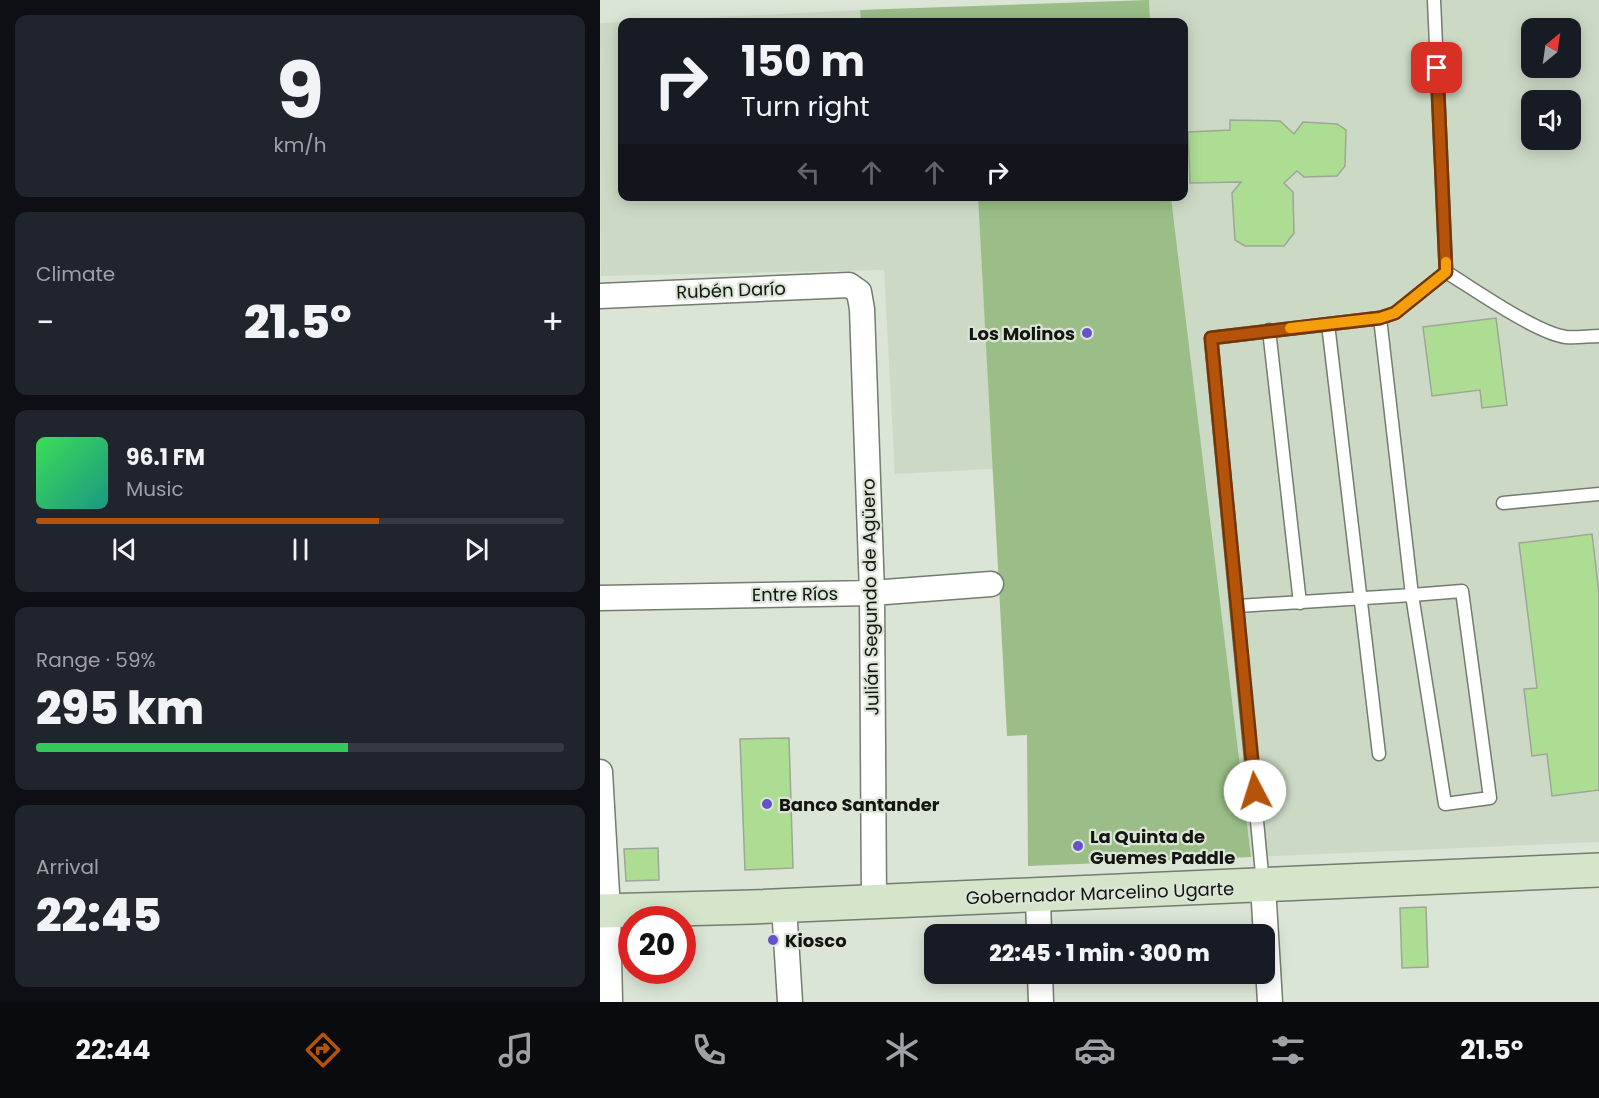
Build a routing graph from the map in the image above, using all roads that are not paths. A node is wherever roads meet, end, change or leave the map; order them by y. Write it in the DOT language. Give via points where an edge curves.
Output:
graph roads {
  1 [pos="1434,0"];
  2 [pos="1446,272"];
  3 [pos="859,292"];
  4 [pos="600,296"];
  5 [pos="1380,318"];
  6 [pos="1328,324"];
  7 [pos="1269,330"];
  8 [pos="1599,336"];
  9 [pos="1599,494"];
  10 [pos="1503,503"];
  11 [pos="991,584"];
  12 [pos="872,593"];
  13 [pos="1412,595"];
  14 [pos="600,598"];
  15 [pos="1360,600"];
  16 [pos="1300,603"];
  17 [pos="1238,606"];
  18 [pos="1379,754"];
  19 [pos="600,772"];
  20 [pos="1599,870"];
  21 [pos="1263,886"];
  22 [pos="1038,896"];
  23 [pos="874,902"];
  24 [pos="784,906"];
  25 [pos="604,911"];
  26 [pos="1039,924"];
  27 [pos="1040,984"];
  28 [pos="610,1002"];
  29 [pos="790,1002"];
  30 [pos="1041,1002"];
  31 [pos="1270,1002"];
  1 -- 2 [label="lane"];
  2 -- 5 [label="lane" via="1395,313"];
  2 -- 8 [label="lane" via="1513,314 1547,330 1564,337"];
  3 -- 4 [label="street, Rubén Darío" via="849,285"];
  3 -- 12 [label="street, Julián Segundo de Agüero"];
  5 -- 6 [label="lane"];
  5 -- 13 [label="lane"];
  6 -- 7 [label="lane"];
  6 -- 15 [label="lane"];
  7 -- 16 [label="lane"];
  7 -- 17 [label="lane" via="1211,338"];
  9 -- 10 [label="lane"];
  11 -- 12 [label="street, Entre Ríos"];
  12 -- 14 [label="street, Entre Ríos"];
  12 -- 23 [label="street, Julián Segundo de Agüero"];
  13 -- 13 [label="lane" via="1445,804 1491,798 1462,591"];
  13 -- 15 [label="lane"];
  15 -- 16 [label="lane"];
  15 -- 18 [label="lane"];
  16 -- 17 [label="lane"];
  17 -- 21 [label="lane"];
  19 -- 25 [label="street"];
  20 -- 21 [label="street, Gobernador Marcelino Ugarte"];
  21 -- 22 [label="street, Gobernador Marcelino Ugarte"];
  21 -- 31 [label="street"];
  22 -- 23 [label="street, Gobernador Marcelino Ugarte"];
  22 -- 26 [label="street"];
  23 -- 24 [label="street, Gobernador Marcelino Ugarte"];
  24 -- 25 [label="street, Gobernador Marcelino Ugarte"];
  24 -- 29 [label="street"];
  25 -- 28 [label="street"];
  27 -- 30 [label="street"];
}
